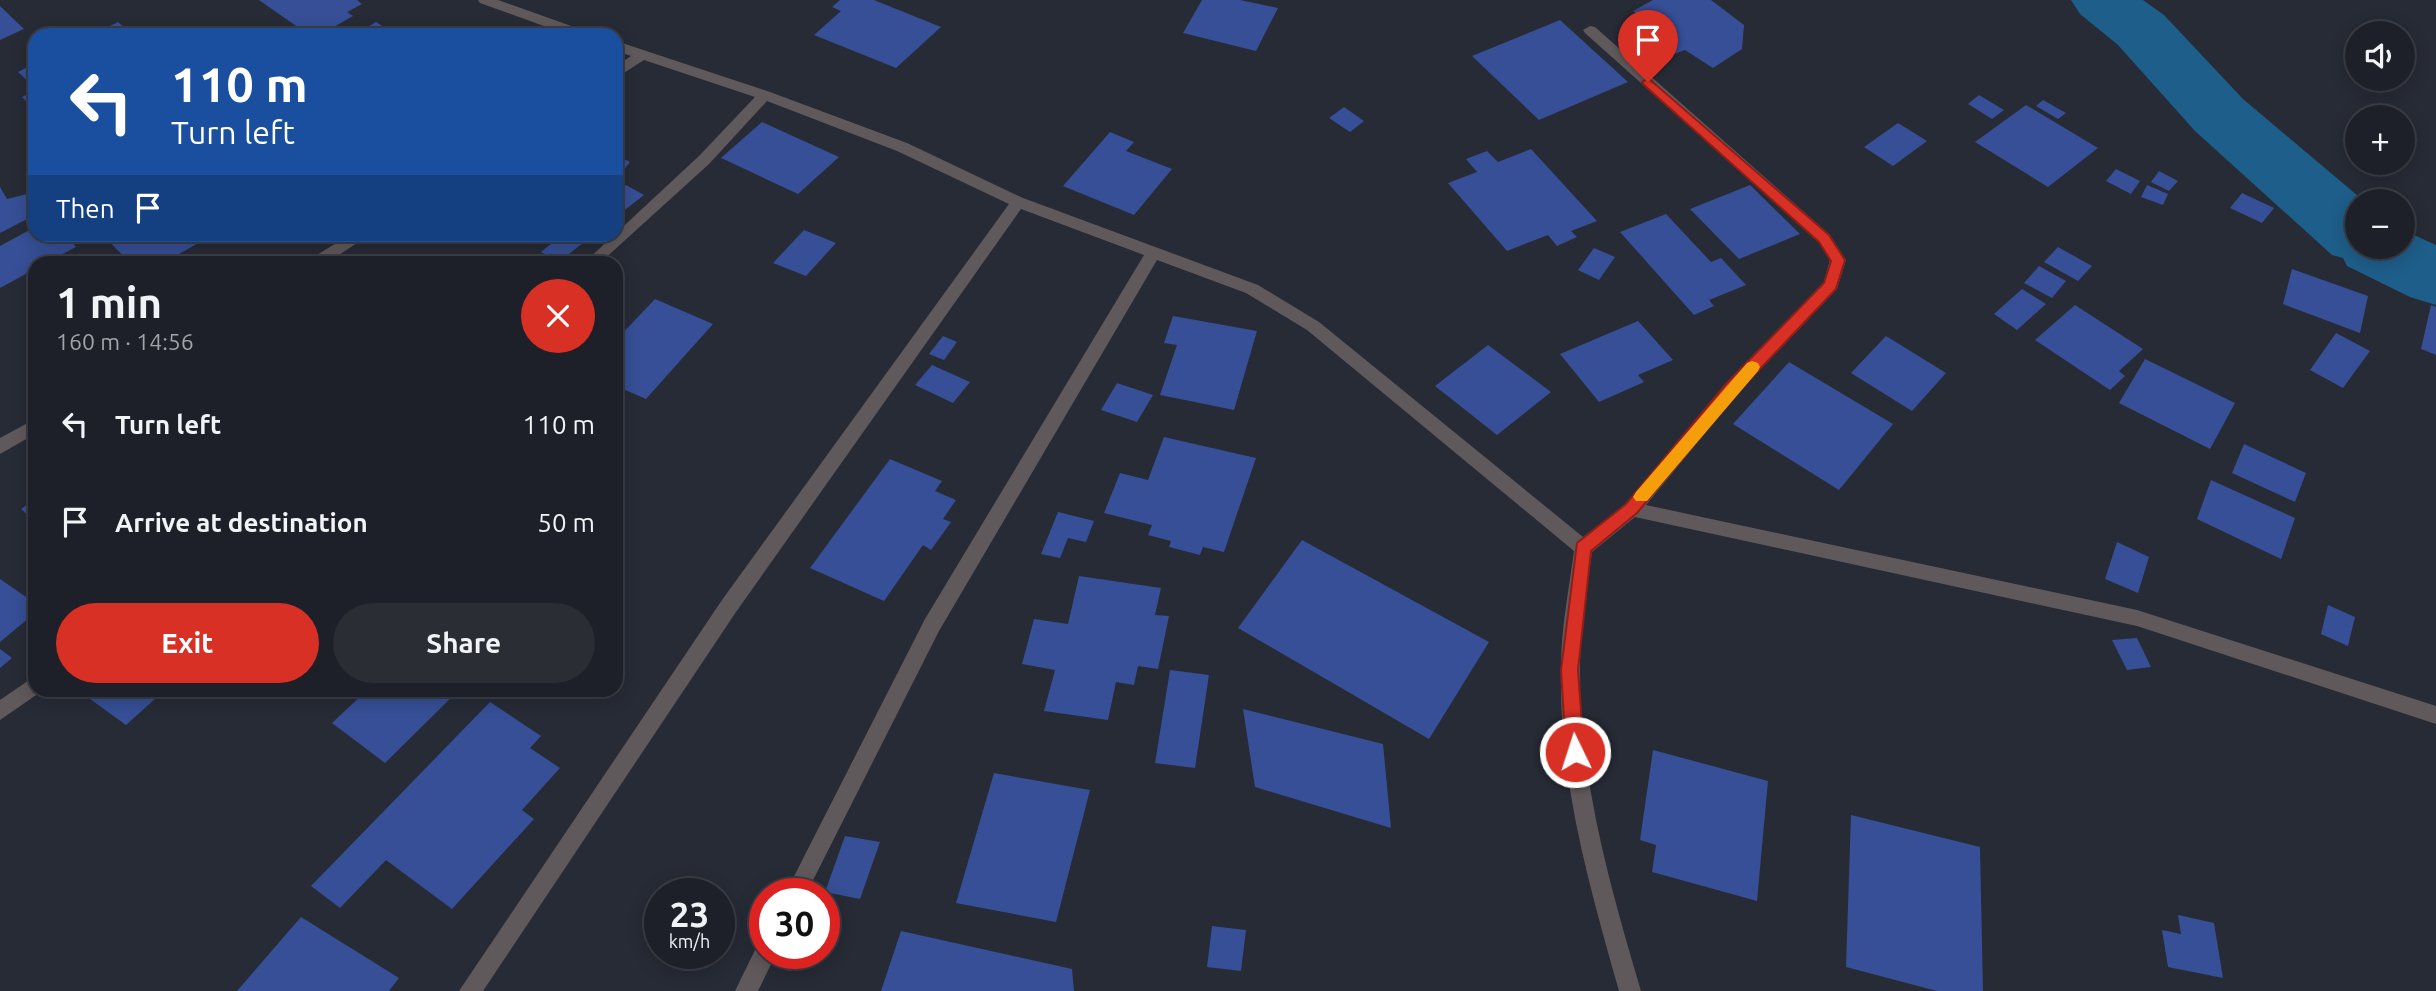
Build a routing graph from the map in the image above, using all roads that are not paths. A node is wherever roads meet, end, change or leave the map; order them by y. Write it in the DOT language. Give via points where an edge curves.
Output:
graph roads {
  1 [pos="485,0"];
  2 [pos="563,28"];
  3 [pos="1590,30"];
  4 [pos="623,48"];
  5 [pos="644,54"];
  6 [pos="623,68"];
  7 [pos="765,95"];
  8 [pos="1018,202"];
  9 [pos="623,234"];
  10 [pos="351,242"];
  11 [pos="615,242"];
  12 [pos="1154,252"];
  13 [pos="327,256"];
  14 [pos="600,256"];
  15 [pos="28,430"];
  16 [pos="0,447"];
  17 [pos="1632,509"];
  18 [pos="1583,548"];
  19 [pos="28,690"];
  20 [pos="0,711"];
  21 [pos="2436,715"];
  22 [pos="803,878"];
  23 [pos="757,969"];
  24 [pos="470,991"];
  25 [pos="746,991"];
  26 [pos="1630,991"];
  1 -- 2 [label="street"];
  3 -- 17 [label="street" via="1824,238 1838,260 1831,285 1731,389"];
  4 -- 5 [label="street"];
  5 -- 6 [label="street"];
  5 -- 7 [label="street"];
  7 -- 8 [label="street" via="902,147"];
  7 -- 9 [label="street" via="704,160"];
  8 -- 12 [label="street"];
  8 -- 24 [label="street" via="729,606"];
  10 -- 13 [label="street"];
  11 -- 14 [label="street"];
  12 -- 18 [label="street" via="1252,289 1313,326"];
  12 -- 22 [label="street" via="932,625"];
  15 -- 16 [label="street"];
  17 -- 18 [label="street"];
  17 -- 21 [label="street" via="2137,618"];
  18 -- 26 [label="street" via="1570,670 1575,752 1602,897"];
  19 -- 20 [label="street"];
  23 -- 25 [label="street"];
}
